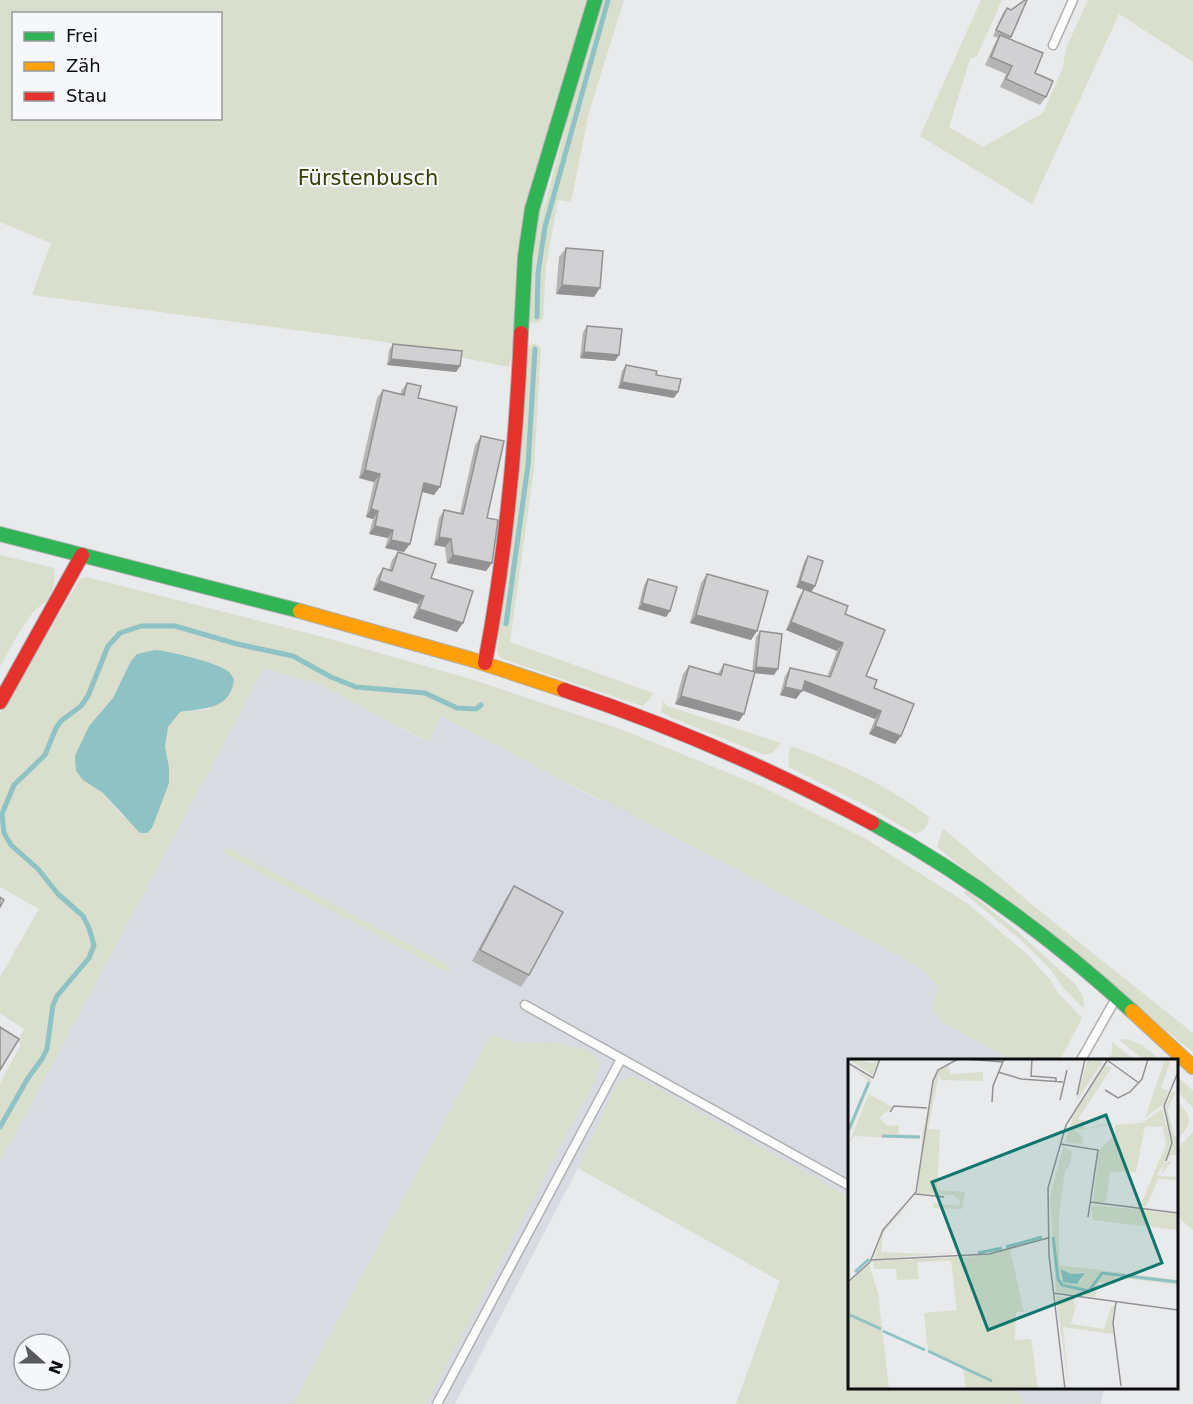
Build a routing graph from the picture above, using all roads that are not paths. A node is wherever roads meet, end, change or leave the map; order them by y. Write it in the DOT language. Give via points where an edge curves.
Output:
graph roads {
  1 [pos="595,0"];
  2 [pos="1073,0"];
  3 [pos="1053,45"];
  4 [pos="0,534"];
  5 [pos="82,555"];
  6 [pos="484,663"];
  7 [pos="0,702"];
  8 [pos="1117,997"];
  9 [pos="525,1005"];
  10 [pos="621,1059"];
  11 [pos="1082,1059"];
  12 [pos="1193,1066"];
  13 [pos="848,1185"];
  14 [pos="437,1404"];
  1 -- 6 [label="main road" via="528,231 516,451 504,554"];
  2 -- 3 [label="lane"];
  4 -- 5 [label="main road"];
  5 -- 6 [label="main road" via="348,623"];
  5 -- 7 [label="main road"];
  6 -- 8 [label="main road" via="666,727 837,803 973,884 1033,927"];
  8 -- 11 [label="lane"];
  8 -- 12 [label="main road"];
  9 -- 10 [label="lane"];
  10 -- 13 [label="lane"];
  10 -- 14 [label="lane"];
}
